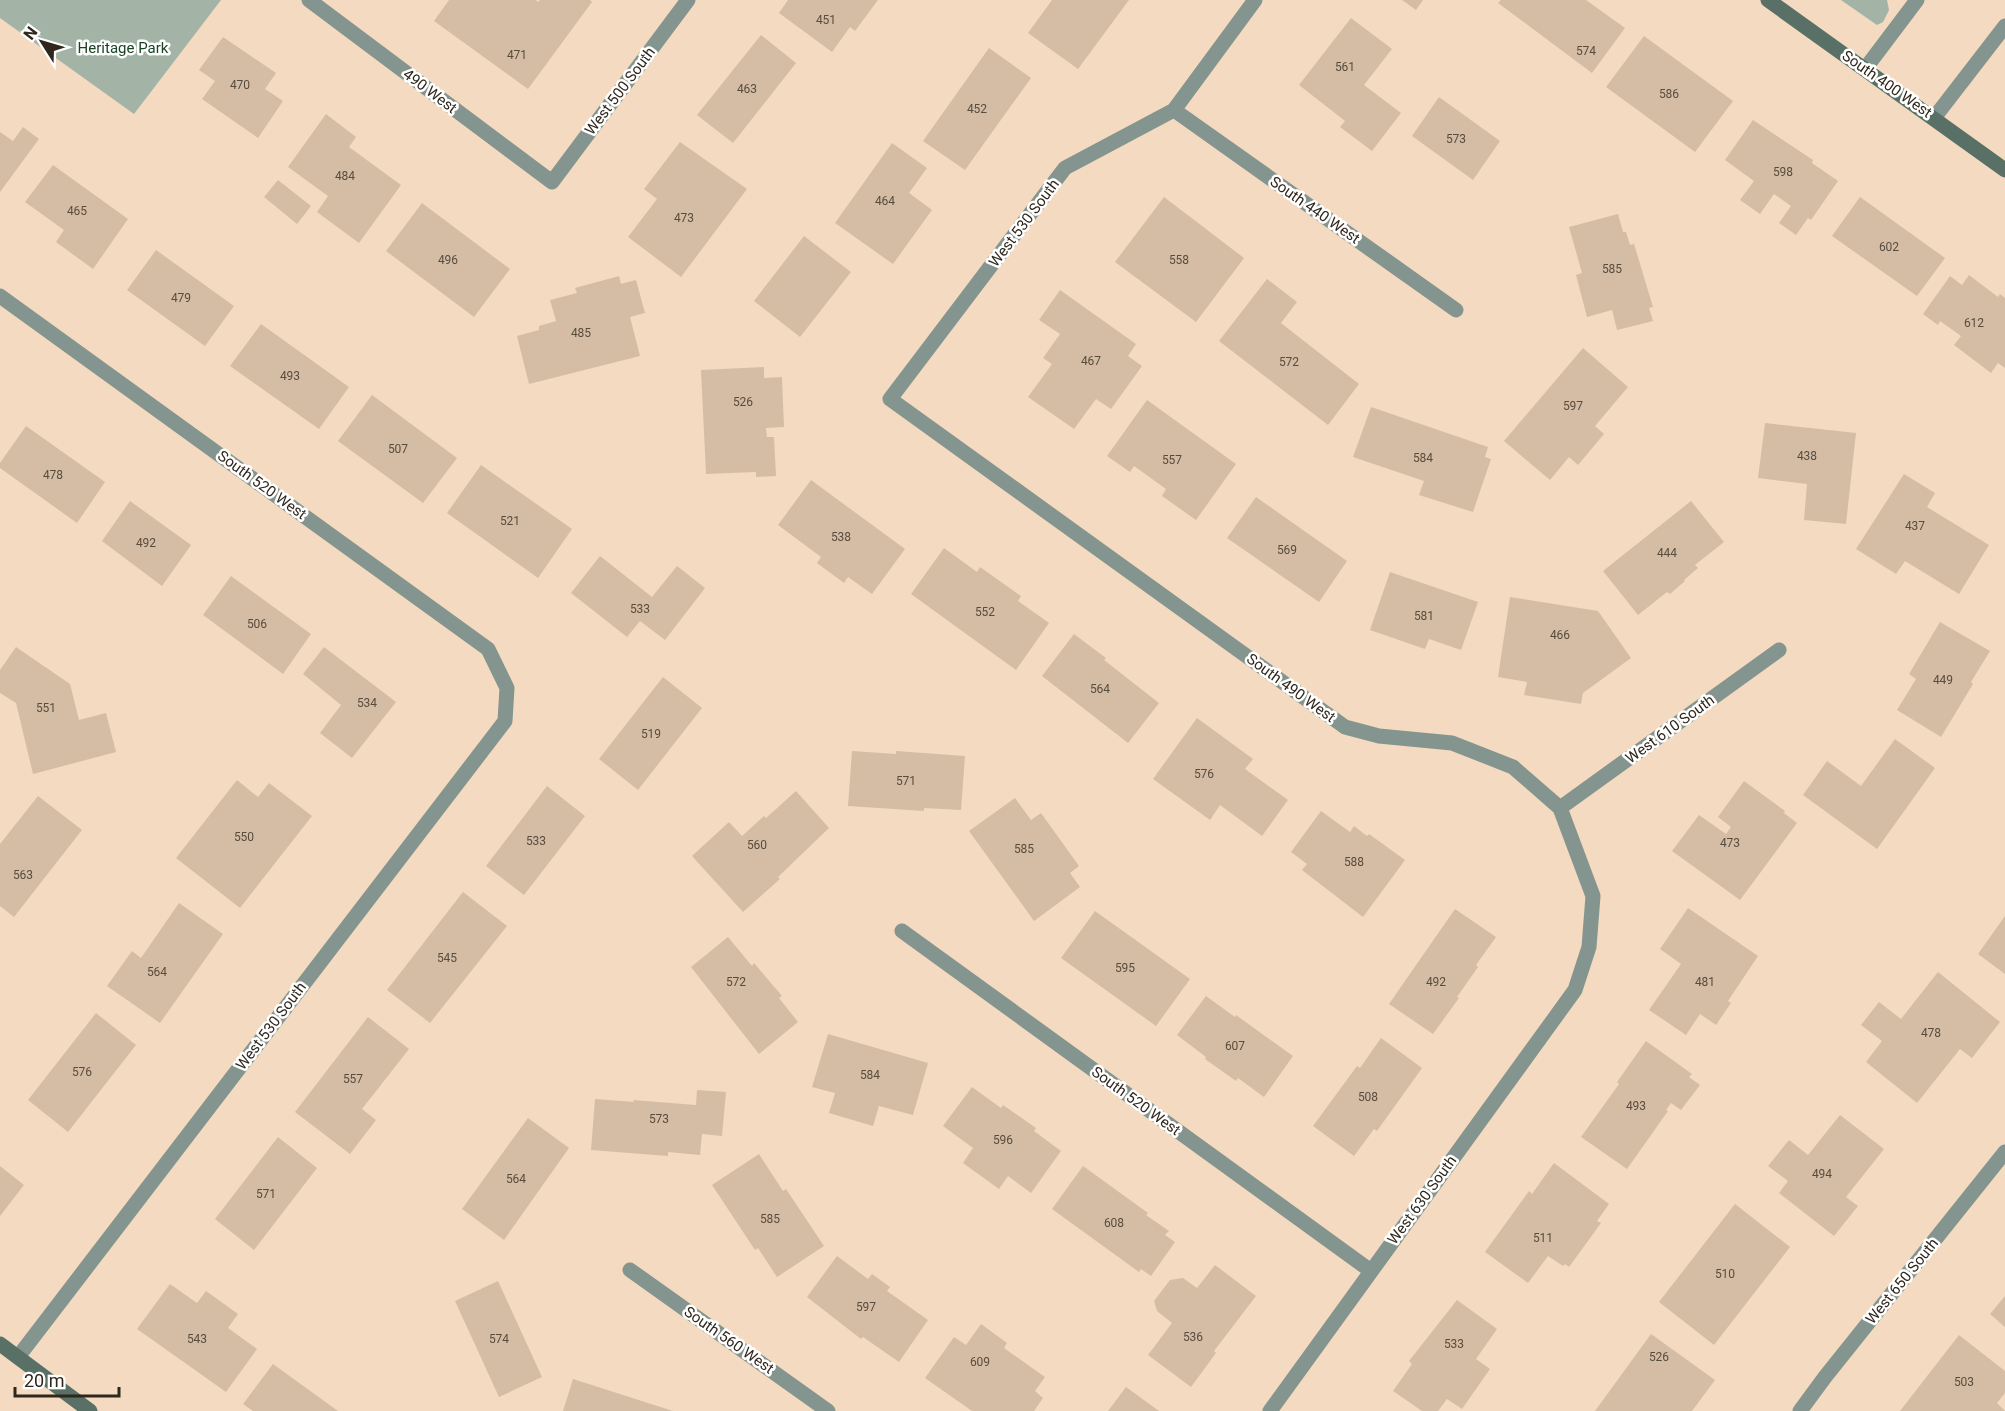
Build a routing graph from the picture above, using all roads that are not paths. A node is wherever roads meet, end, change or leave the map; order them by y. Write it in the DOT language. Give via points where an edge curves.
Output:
graph roads {
  1 [pos="309,0"];
  2 [pos="688,0"];
  3 [pos="1255,0"];
  4 [pos="1768,0"];
  5 [pos="1917,0"];
  6 [pos="2005,26"];
  7 [pos="1865,69"];
  8 [pos="1174,110"];
  9 [pos="1934,118"];
  10 [pos="2005,170"];
  11 [pos="552,182"];
  12 [pos="0,296"];
  13 [pos="1456,310"];
  14 [pos="890,399"];
  15 [pos="1779,650"];
  16 [pos="507,688"];
  17 [pos="1560,808"];
  18 [pos="902,931"];
  19 [pos="1575,990"];
  20 [pos="2005,1152"];
  21 [pos="630,1270"];
  22 [pos="1371,1271"];
  23 [pos="0,1344"];
  24 [pos="18,1357"];
  25 [pos="90,1411"];
  26 [pos="828,1411"];
  27 [pos="1270,1411"];
  28 [pos="1800,1411"];
  1 -- 11 [label="street, 490 West"];
  2 -- 11 [label="street, West 500 South"];
  3 -- 8 [label="street, West 530 South"];
  4 -- 7 [label="main road, South 400 West"];
  5 -- 7 [label="street"];
  6 -- 9 [label="street"];
  7 -- 9 [label="main road, South 400 West"];
  8 -- 13 [label="street, South 440 West"];
  8 -- 14 [label="street, West 530 South" via="1065,168"];
  9 -- 10 [label="main road, South 400 West"];
  12 -- 16 [label="street, South 520 West" via="488,649"];
  14 -- 17 [label="street, South 490 West" via="1345,727 1379,736 1452,743 1513,767"];
  15 -- 17 [label="street, West 610 South"];
  16 -- 24 [label="street, West 530 South" via="505,721"];
  17 -- 19 [label="street, South 490 West" via="1593,896 1589,947"];
  18 -- 22 [label="street, South 520 West"];
  19 -- 22 [label="street, West 630 South"];
  20 -- 28 [label="street, West 650 South"];
  21 -- 26 [label="street, South 560 West"];
  22 -- 27 [label="street, West 630 South"];
  23 -- 24 [label="main road"];
  24 -- 25 [label="main road"];
}
